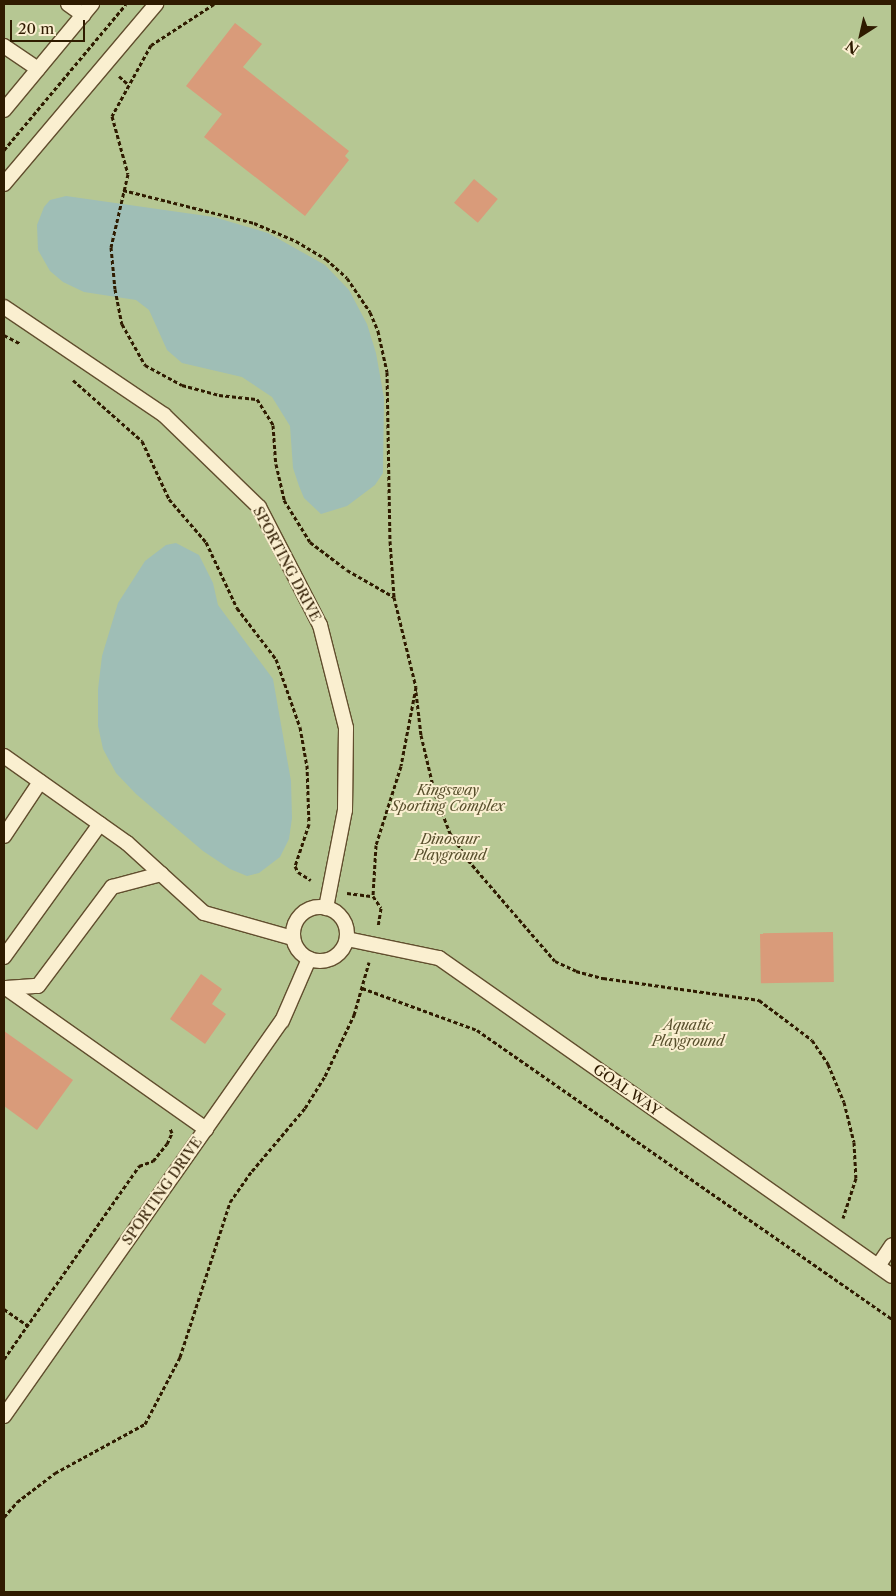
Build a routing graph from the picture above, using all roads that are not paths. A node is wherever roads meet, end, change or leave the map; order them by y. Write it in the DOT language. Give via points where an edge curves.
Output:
graph roads {
  1 [pos="68,4"];
  2 [pos="156,4"];
  3 [pos="88,9"];
  4 [pos="4,46"];
  5 [pos="38,69"];
  6 [pos="4,110"];
  7 [pos="4,184"];
  8 [pos="4,307"];
  9 [pos="4,756"];
  10 [pos="40,782"];
  11 [pos="100,824"];
  12 [pos="4,836"];
  13 [pos="161,874"];
  14 [pos="326,908"];
  15 [pos="293,938"];
  16 [pos="347,939"];
  17 [pos="4,957"];
  18 [pos="308,959"];
  19 [pos="5,987"];
  20 [pos="206,1130"];
  21 [pos="892,1244"];
  22 [pos="878,1266"];
  23 [pos="892,1276"];
  24 [pos="4,1416"];
  1 -- 3 [label="lane"];
  2 -- 7 [label="lane"];
  3 -- 5 [label="lane"];
  4 -- 5 [label="lane"];
  5 -- 6 [label="lane"];
  8 -- 14 [label="lane, SPORTING DRIVE" via="164,415 259,507 320,625 346,728 345,810"];
  9 -- 10 [label="lane"];
  10 -- 11 [label="lane"];
  10 -- 12 [label="lane"];
  11 -- 13 [label="lane"];
  11 -- 17 [label="lane"];
  13 -- 15 [label="lane" via="204,914"];
  13 -- 19 [label="lane" via="112,887 38,986"];
  14 -- 15 [label="lane" via="309,909 302,914 297,920"];
  14 -- 16 [label="lane" via="342,920"];
  15 -- 18 [label="lane" via="295,946"];
  16 -- 18 [label="lane" via="343,949 328,961"];
  16 -- 22 [label="lane, GOAL WAY" via="440,958"];
  18 -- 20 [label="lane, SPORTING DRIVE" via="282,1021"];
  19 -- 20 [label="lane"];
  20 -- 24 [label="lane, SPORTING DRIVE"];
  21 -- 22 [label="lane"];
  22 -- 23 [label="lane, GOAL WAY"];
}
